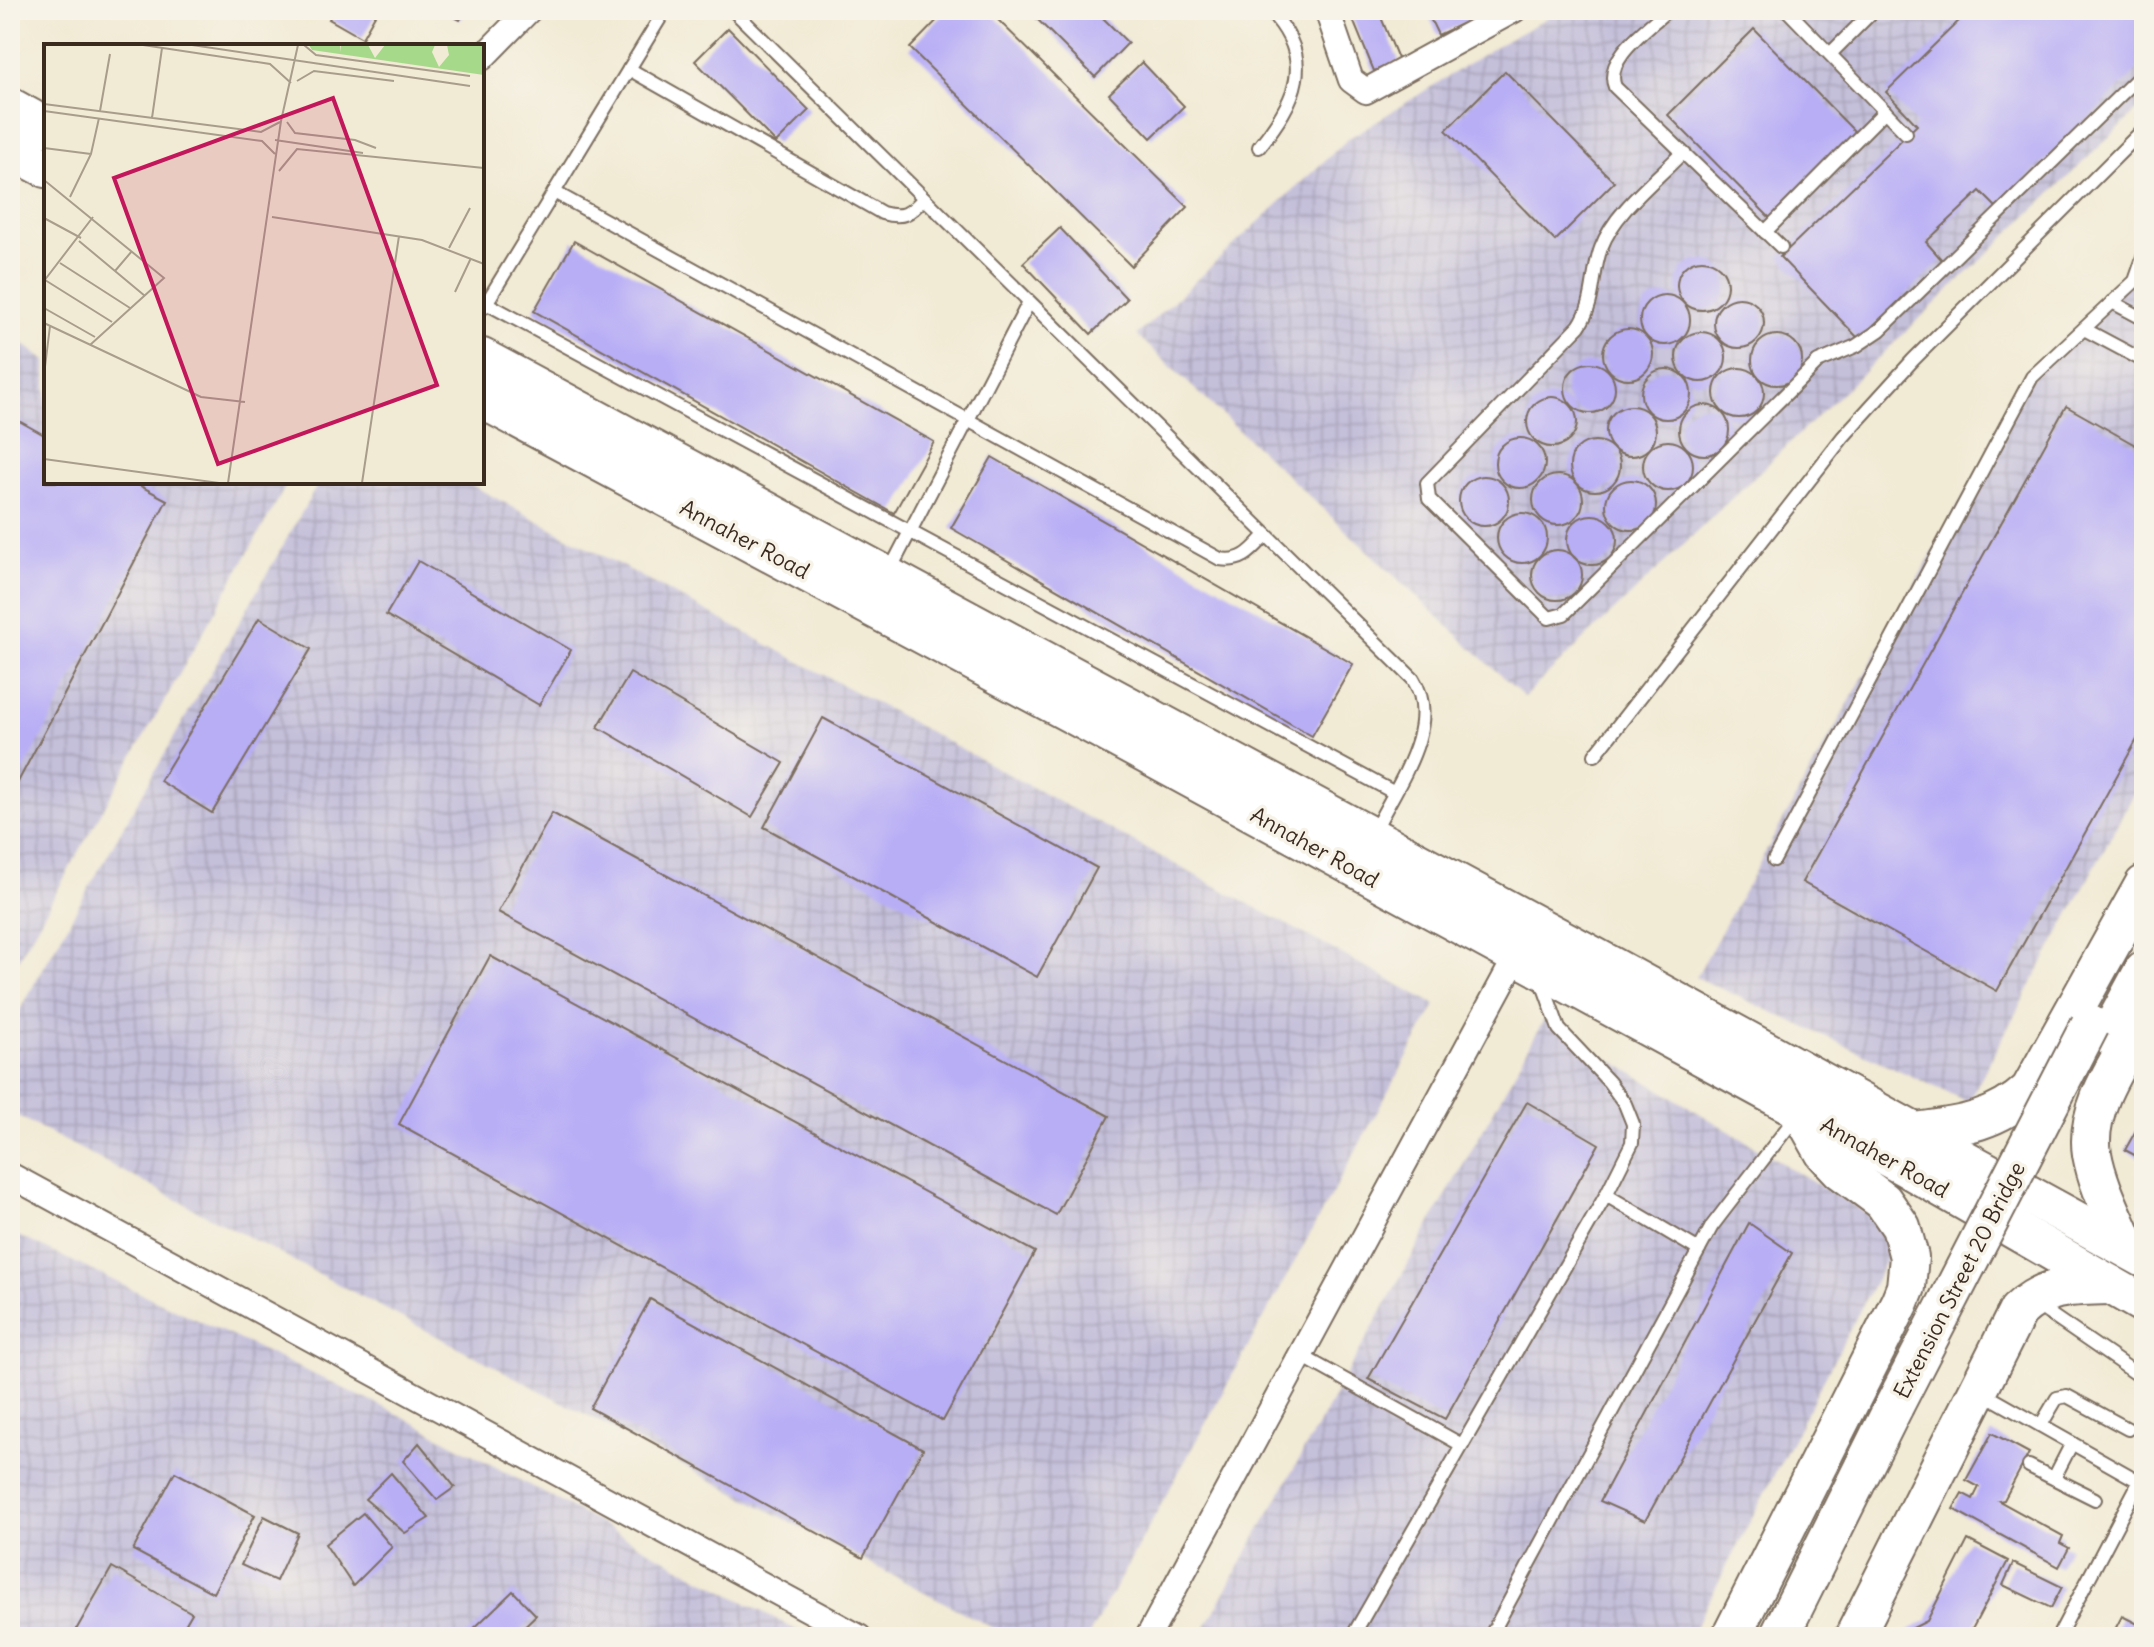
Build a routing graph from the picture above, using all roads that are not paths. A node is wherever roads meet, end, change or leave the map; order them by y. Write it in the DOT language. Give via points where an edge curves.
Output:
graph roads {
  1 [pos="529,10"];
  2 [pos="665,10"];
  3 [pos="733,10"];
  4 [pos="1269,10"];
  5 [pos="1327,10"];
  6 [pos="1514,10"];
  7 [pos="1667,10"];
  8 [pos="1787,10"];
  9 [pos="1874,10"];
  10 [pos="1830,54"];
  11 [pos="484,56"];
  12 [pos="629,69"];
  13 [pos="2144,72"];
  14 [pos="10,107"];
  15 [pos="1885,111"];
  16 [pos="44,126"];
  17 [pos="2144,129"];
  18 [pos="1906,133"];
  19 [pos="1259,147"];
  20 [pos="10,149"];
  21 [pos="1682,153"];
  22 [pos="44,167"];
  23 [pos="554,192"];
  24 [pos="924,198"];
  25 [pos="1765,232"];
  26 [pos="1781,247"];
  27 [pos="2144,255"];
  28 [pos="2140,281"];
  29 [pos="1029,302"];
  30 [pos="2112,302"];
  31 [pos="484,307"];
  32 [pos="2144,319"];
  33 [pos="2084,329"];
  34 [pos="484,359"];
  35 [pos="2144,361"];
  36 [pos="484,400"];
  37 [pos="968,420"];
  38 [pos="910,531"];
  39 [pos="1266,535"];
  40 [pos="887,575"];
  41 [pos="1595,755"];
  42 [pos="1393,792"];
  43 [pos="1371,836"];
  44 [pos="1774,860"];
  45 [pos="2144,885"];
  46 [pos="2144,927"];
  47 [pos="1527,963"];
  48 [pos="2144,970"];
  49 [pos="2144,1017"];
  50 [pos="2099,1030"];
  51 [pos="1800,1110"];
  52 [pos="1916,1132"];
  53 [pos="10,1175"];
  54 [pos="1606,1195"];
  55 [pos="1699,1250"];
  56 [pos="2136,1253"];
  57 [pos="2112,1285"];
  58 [pos="2030,1300"];
  59 [pos="2144,1304"];
  60 [pos="1300,1355"];
  61 [pos="2144,1379"];
  62 [pos="1977,1389"];
  63 [pos="1903,1410"];
  64 [pos="2041,1425"];
  65 [pos="2128,1429"];
  66 [pos="2072,1443"];
  67 [pos="1462,1445"];
  68 [pos="2029,1466"];
  69 [pos="2054,1478"];
  70 [pos="2142,1479"];
  71 [pos="2095,1499"];
  72 [pos="859,1637"];
  73 [pos="1148,1637"];
  74 [pos="1352,1637"];
  75 [pos="1490,1637"];
  76 [pos="1731,1637"];
  77 [pos="1779,1637"];
  78 [pos="1801,1637"];
  79 [pos="1854,1637"];
  80 [pos="2058,1637"];
  1 -- 11 [label="street"];
  2 -- 12 [label="lane"];
  3 -- 24 [label="lane"];
  4 -- 19 [label="lane" via="1291,42 1297,72 1286,114"];
  5 -- 6 [label="street" via="1351,80 1366,91"];
  7 -- 21 [label="lane" via="1617,60 1611,73 1619,93"];
  8 -- 10 [label="lane"];
  9 -- 10 [label="lane"];
  10 -- 15 [label="lane"];
  12 -- 23 [label="lane"];
  12 -- 24 [label="lane" via="882,213 910,214"];
  13 -- 21 [label="lane" via="1880,330 1818,362 1564,614 1549,618 1429,499 1427,483 1579,326 1592,302 1596,262 1606,236"];
  14 -- 16 [label="main road"];
  15 -- 18 [label="lane"];
  15 -- 25 [label="lane"];
  17 -- 41 [label="lane" via="1843,437"];
  20 -- 22 [label="main road"];
  21 -- 25 [label="lane"];
  23 -- 31 [label="lane"];
  23 -- 37 [label="lane"];
  24 -- 29 [label="lane"];
  25 -- 26 [label="lane"];
  27 -- 28 [label="lane"];
  28 -- 30 [label="lane"];
  29 -- 37 [label="lane"];
  29 -- 39 [label="lane"];
  30 -- 32 [label="lane"];
  30 -- 33 [label="lane"];
  31 -- 38 [label="lane"];
  33 -- 35 [label="lane"];
  33 -- 44 [label="lane" via="2032,377"];
  34 -- 40 [label="main road, Annaher Road"];
  36 -- 47 [label="main road, Annaher Road"];
  37 -- 38 [label="lane"];
  37 -- 39 [label="lane" via="1220,559 1245,557"];
  38 -- 40 [label="lane"];
  38 -- 42 [label="lane"];
  39 -- 42 [label="lane" via="1421,691 1421,735"];
  40 -- 43 [label="main road, Annaher Road"];
  42 -- 43 [label="lane"];
  43 -- 52 [label="main road, Annaher Road"];
  45 -- 52 [label="main road" via="2030,1090 2014,1105 1976,1123"];
  46 -- 50 [label="main road, Extension Street 20 Bridge"];
  47 -- 51 [label="main road, Annaher Road"];
  47 -- 54 [label="lane" via="1559,1029 1609,1082 1633,1124 1632,1143"];
  47 -- 60 [label="street"];
  48 -- 50 [label="main road, Extension Street 20 Bridge"];
  49 -- 56 [label="main road" via="2104,1092 2091,1131 2096,1171"];
  50 -- 63 [label="main road, Extension Street 20 Bridge"];
  51 -- 55 [label="lane" via="1731,1198"];
  51 -- 57 [label="main road, Annaher Road"];
  51 -- 76 [label="main road" via="1824,1152 1893,1213 1907,1242 1909,1272 1900,1302"];
  52 -- 56 [label="main road, Annaher Road"];
  53 -- 72 [label="street"];
  54 -- 55 [label="lane"];
  54 -- 67 [label="lane"];
  55 -- 75 [label="lane"];
  57 -- 58 [label="main road" via="2053,1288"];
  57 -- 59 [label="main road, Annaher Road"];
  58 -- 61 [label="lane"];
  58 -- 62 [label="main road" via="2009,1325"];
  60 -- 67 [label="lane"];
  60 -- 73 [label="street"];
  62 -- 64 [label="lane"];
  62 -- 79 [label="main road"];
  63 -- 77 [label="main road, Extension Street 20 Bridge"];
  63 -- 78 [label="main road, Extension Street 20 Bridge"];
  64 -- 65 [label="lane" via="2057,1398 2067,1396"];
  64 -- 66 [label="lane"];
  66 -- 69 [label="lane"];
  66 -- 70 [label="lane"];
  67 -- 74 [label="lane"];
  68 -- 69 [label="lane"];
  69 -- 71 [label="lane"];
  70 -- 80 [label="lane"];
}
